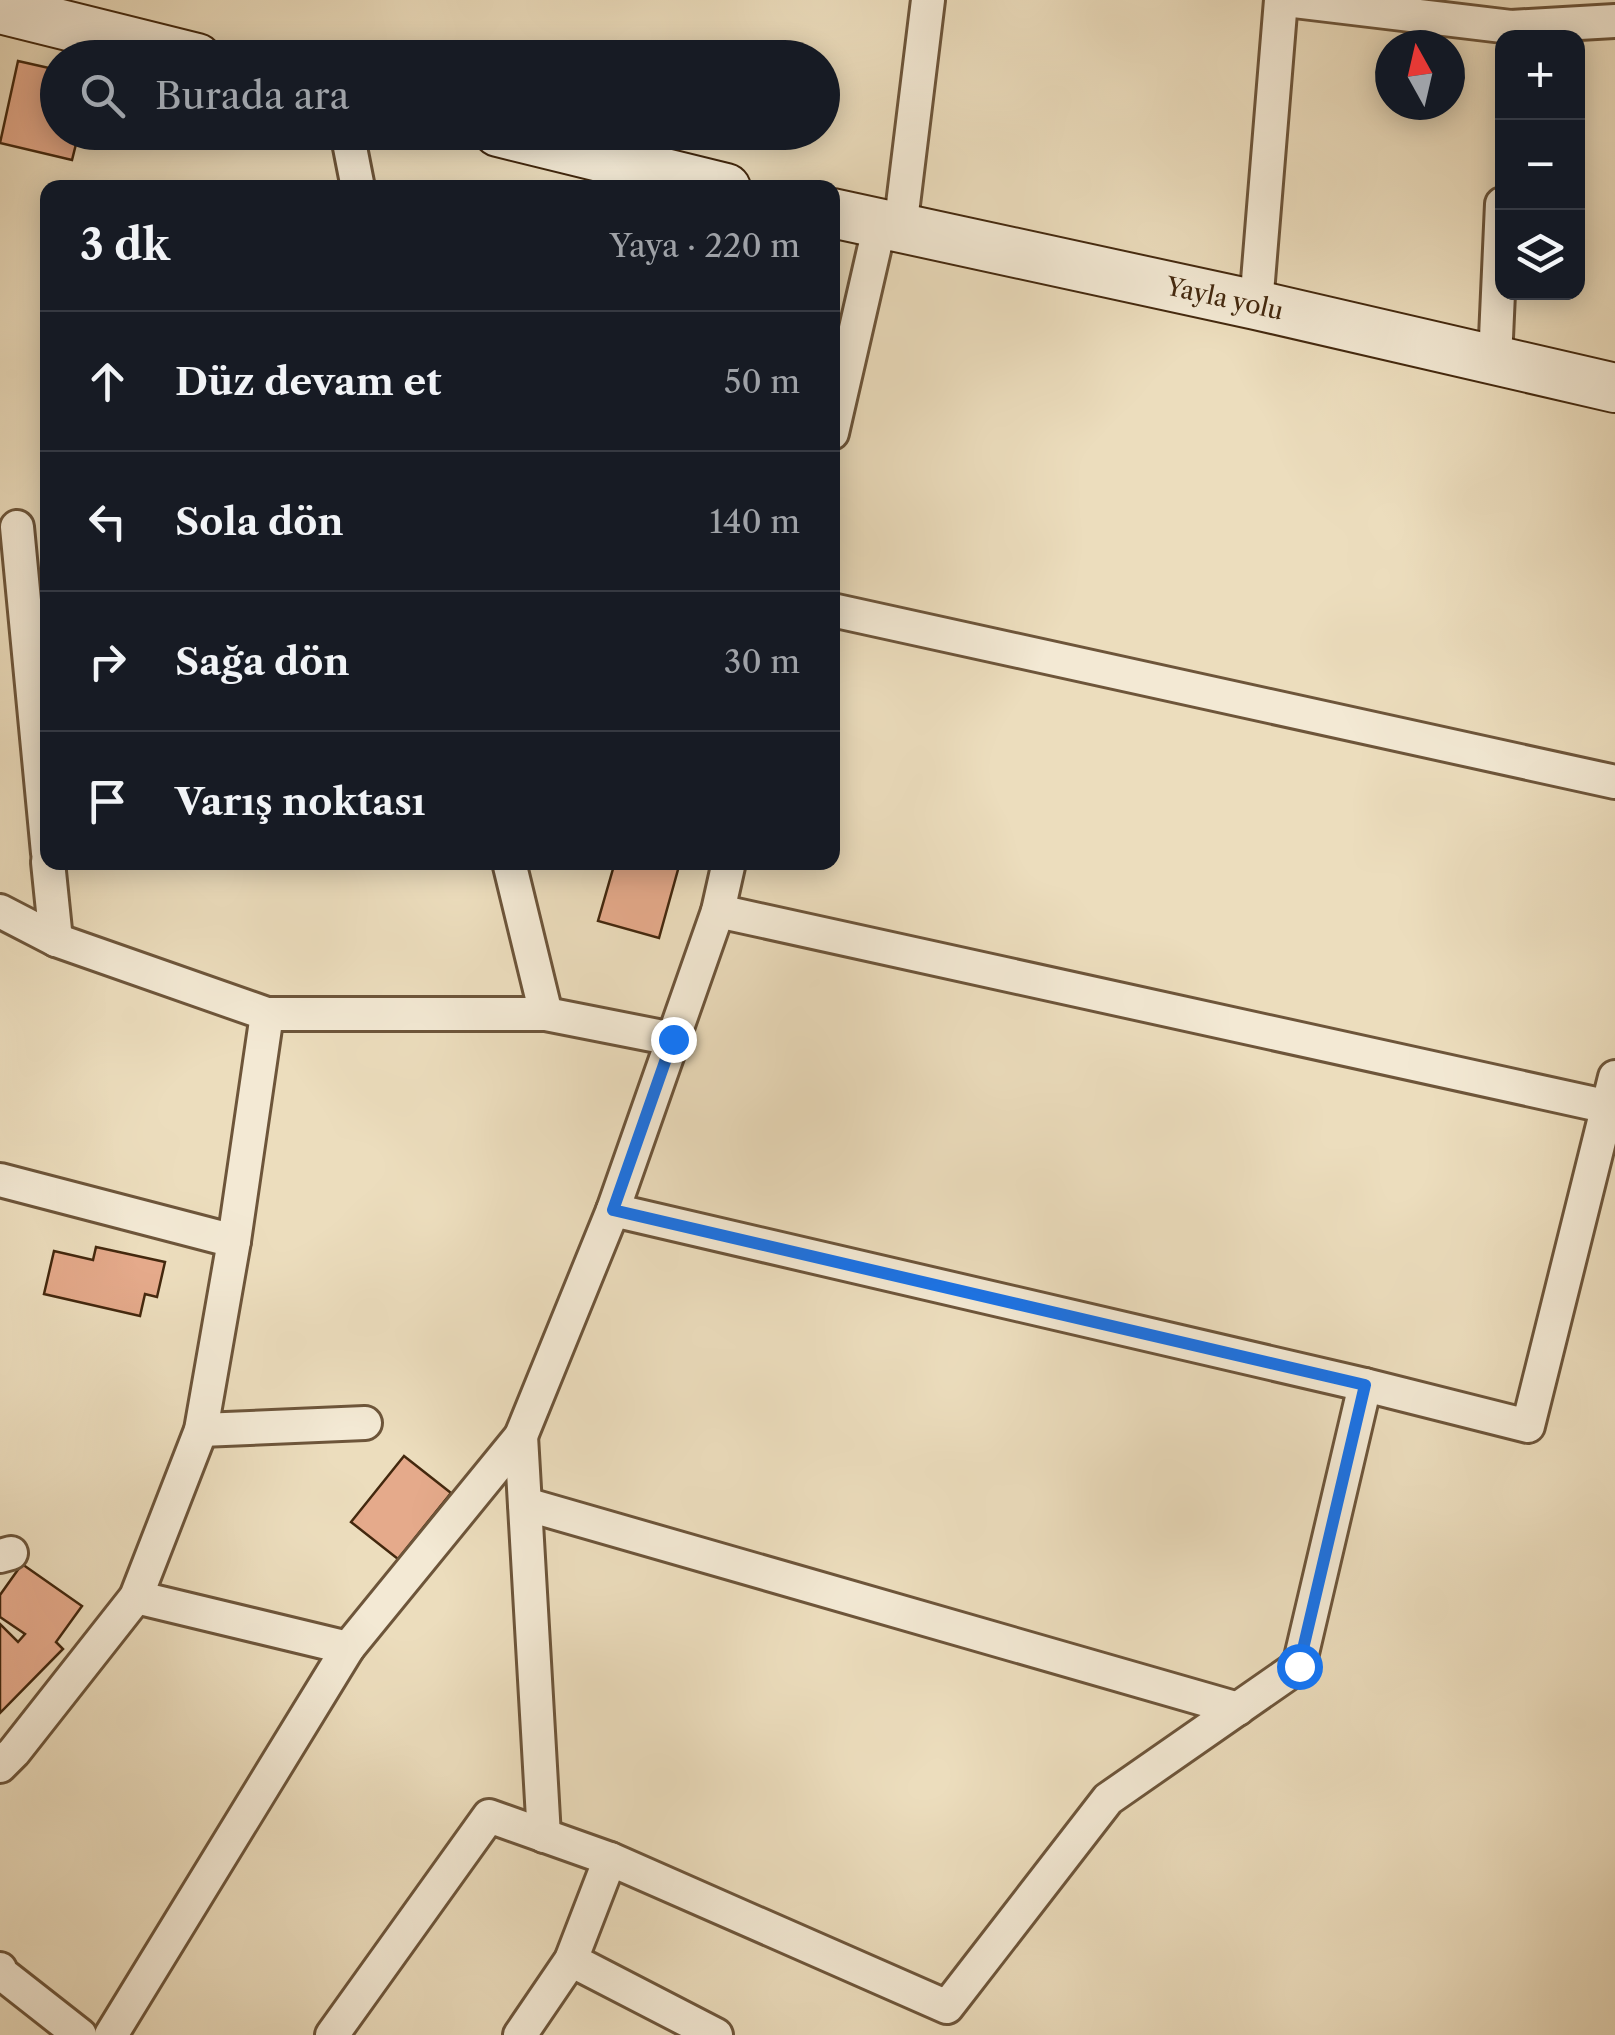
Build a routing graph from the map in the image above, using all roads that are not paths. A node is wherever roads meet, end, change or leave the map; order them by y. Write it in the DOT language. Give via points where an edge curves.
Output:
graph roads {
  1 [pos="928,0"];
  2 [pos="1284,0"];
  3 [pos="0,9"];
  4 [pos="1615,22"];
  5 [pos="1497,30"];
  6 [pos="1532,30"];
  7 [pos="125,40"];
  8 [pos="351,150"];
  9 [pos="571,150"];
  10 [pos="356,180"];
  11 [pos="693,180"];
  12 [pos="1502,210"];
  13 [pos="840,215"];
  14 [pos="890,227"];
  15 [pos="1256,305"];
  16 [pos="1494,360"];
  17 [pos="1615,388"];
  18 [pos="840,404"];
  19 [pos="22,526"];
  20 [pos="840,612"];
  21 [pos="40,752"];
  22 [pos="1615,782"];
  23 [pos="49,870"];
  24 [pos="511,870"];
  25 [pos="727,870"];
  26 [pos="0,911"];
  27 [pos="718,911"];
  28 [pos="56,940"];
  29 [pos="267,1014"];
  30 [pos="546,1014"];
  31 [pos="673,1039"];
  32 [pos="1612,1092"];
  33 [pos="0,1180"];
  34 [pos="613,1210"];
  35 [pos="234,1240"];
  36 [pos="1365,1385"];
  37 [pos="365,1422"];
  38 [pos="201,1430"];
  39 [pos="521,1436"];
  40 [pos="525,1504"];
  41 [pos="136,1597"];
  42 [pos="348,1648"];
  43 [pos="1238,1709"];
  44 [pos="0,1766"];
  45 [pos="544,1836"];
  46 [pos="610,1859"];
  47 [pos="571,1960"];
  48 [pos="0,1970"];
  49 [pos="953,2021"];
  50 [pos="80,2035"];
  51 [pos="111,2035"];
  52 [pos="332,2035"];
  53 [pos="520,2035"];
  54 [pos="716,2035"];
  1 -- 14 [label="street"];
  2 -- 5 [label="street"];
  2 -- 15 [label="street"];
  3 -- 7 [label="street"];
  4 -- 6 [label="street"];
  8 -- 10 [label="street"];
  9 -- 11 [label="street"];
  12 -- 16 [label="street"];
  13 -- 14 [label="street, Yayla yolu"];
  14 -- 15 [label="street, Yayla yolu"];
  14 -- 18 [label="street"];
  15 -- 16 [label="street, Yayla yolu"];
  16 -- 17 [label="street, Yayla yolu"];
  19 -- 21 [label="street"];
  20 -- 22 [label="street"];
  23 -- 28 [label="street"];
  24 -- 30 [label="street"];
  25 -- 27 [label="street"];
  26 -- 28 [label="street"];
  27 -- 31 [label="street"];
  27 -- 32 [label="street"];
  28 -- 29 [label="street"];
  29 -- 30 [label="street"];
  29 -- 35 [label="street"];
  30 -- 31 [label="street"];
  31 -- 34 [label="street"];
  32 -- 36 [label="street" via="1528,1426"];
  33 -- 35 [label="street"];
  34 -- 36 [label="street"];
  34 -- 39 [label="street"];
  35 -- 38 [label="street"];
  36 -- 43 [label="street" via="1299,1666"];
  37 -- 38 [label="street"];
  38 -- 41 [label="street"];
  39 -- 40 [label="street"];
  39 -- 42 [label="street"];
  40 -- 43 [label="street"];
  40 -- 45 [label="street"];
  41 -- 42 [label="street"];
  41 -- 44 [label="street"];
  42 -- 51 [label="street"];
  43 -- 49 [label="street" via="1108,1799"];
  45 -- 46 [label="street"];
  45 -- 52 [label="street" via="489,1816"];
  46 -- 47 [label="street"];
  46 -- 49 [label="street"];
  47 -- 53 [label="street"];
  47 -- 54 [label="street"];
  48 -- 50 [label="street"];
}
